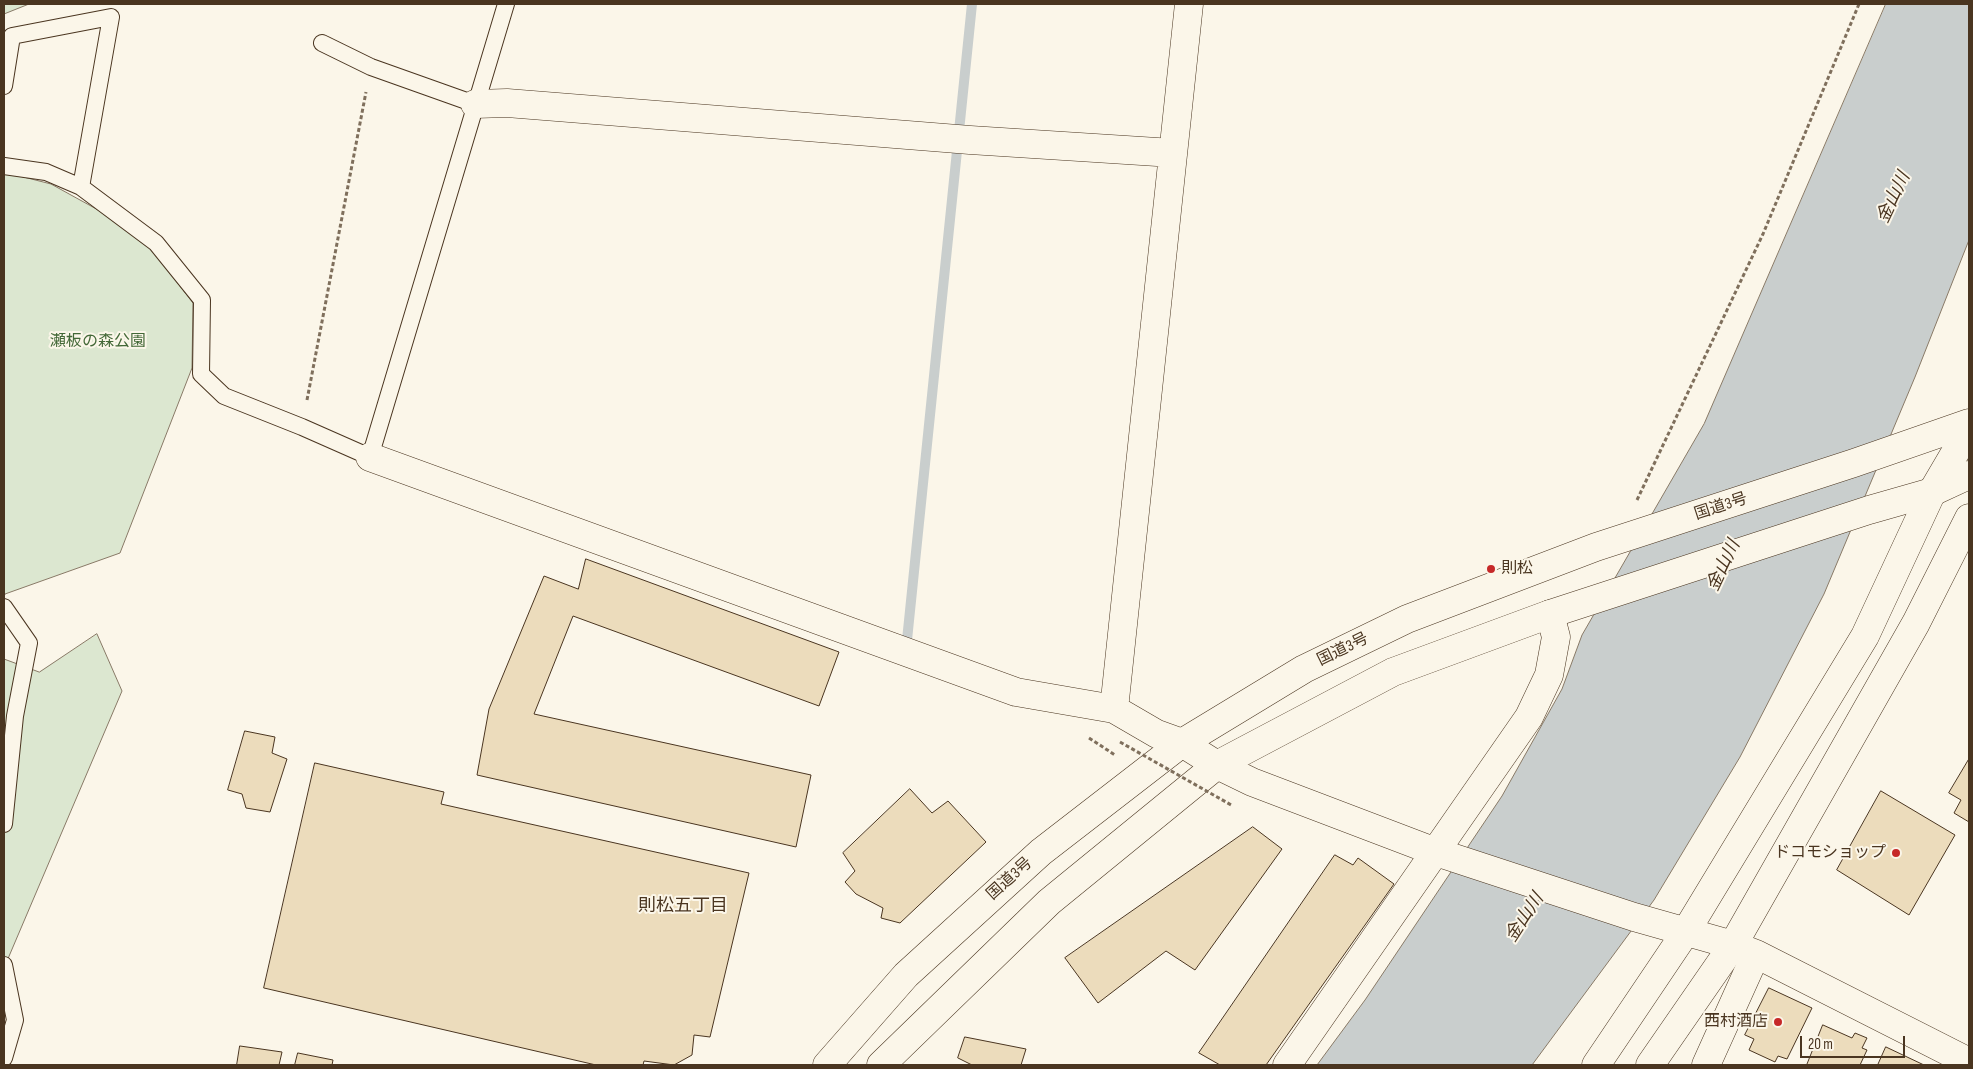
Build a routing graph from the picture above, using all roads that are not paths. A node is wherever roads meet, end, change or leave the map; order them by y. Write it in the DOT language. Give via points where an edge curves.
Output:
graph roads {
  1 [pos="506,4"];
  2 [pos="1189,4"];
  3 [pos="322,42"];
  4 [pos="4,86"];
  5 [pos="475,104"];
  6 [pos="1173,153"];
  7 [pos="4,166"];
  8 [pos="82,187"];
  9 [pos="1969,422"];
  10 [pos="1969,429"];
  11 [pos="370,457"];
  12 [pos="1969,475"];
  13 [pos="1932,492"];
  14 [pos="1969,518"];
  15 [pos="4,607"];
  16 [pos="1559,612"];
  17 [pos="1114,709"];
  18 [pos="1182,743"];
  19 [pos="1217,765"];
  20 [pos="4,824"];
  21 [pos="1436,852"];
  22 [pos="1685,933"];
  23 [pos="1744,950"];
  24 [pos="4,965"];
  25 [pos="4,1058"];
  26 [pos="1969,1062"];
  27 [pos="826,1065"];
  28 [pos="881,1065"];
  29 [pos="1287,1065"];
  30 [pos="1596,1065"];
  31 [pos="1650,1065"];
  32 [pos="1706,1065"];
  1 -- 5 [label="lane"];
  2 -- 6 [label="main road"];
  3 -- 5 [label="lane" via="371,67"];
  4 -- 8 [label="lane" via="12,36 111,17"];
  5 -- 6 [label="main road" via="507,103"];
  5 -- 11 [label="lane"];
  6 -- 17 [label="main road"];
  7 -- 8 [label="lane" via="46,172"];
  8 -- 11 [label="lane" via="156,243 202,300 201,374 224,396"];
  9 -- 18 [label="main road, 国道3号" via="1596,547 1407,619 1304,669"];
  10 -- 13 [label="main road"];
  11 -- 17 [label="main road" via="1016,692"];
  12 -- 13 [label="main road"];
  13 -- 16 [label="main road"];
  13 -- 22 [label="main road" via="1865,636"];
  14 -- 23 [label="main road"];
  15 -- 20 [label="lane" via="29,643 15,716"];
  16 -- 19 [label="main road" via="1393,672"];
  16 -- 21 [label="main road" via="1549,675 1529,717"];
  17 -- 18 [label="main road" via="1156,734"];
  18 -- 19 [label="main road"];
  18 -- 27 [label="main road, 国道3号" via="1041,852 906,975"];
  19 -- 21 [label="main road" via="1252,782"];
  19 -- 28 [label="main road" via="1049,902"];
  21 -- 22 [label="main road"];
  21 -- 29 [label="main road"];
  22 -- 23 [label="main road"];
  22 -- 30 [label="main road"];
  23 -- 26 [label="main road"];
  23 -- 31 [label="main road"];
  23 -- 32 [label="main road"];
  24 -- 25 [label="lane" via="15,1020"];
}
